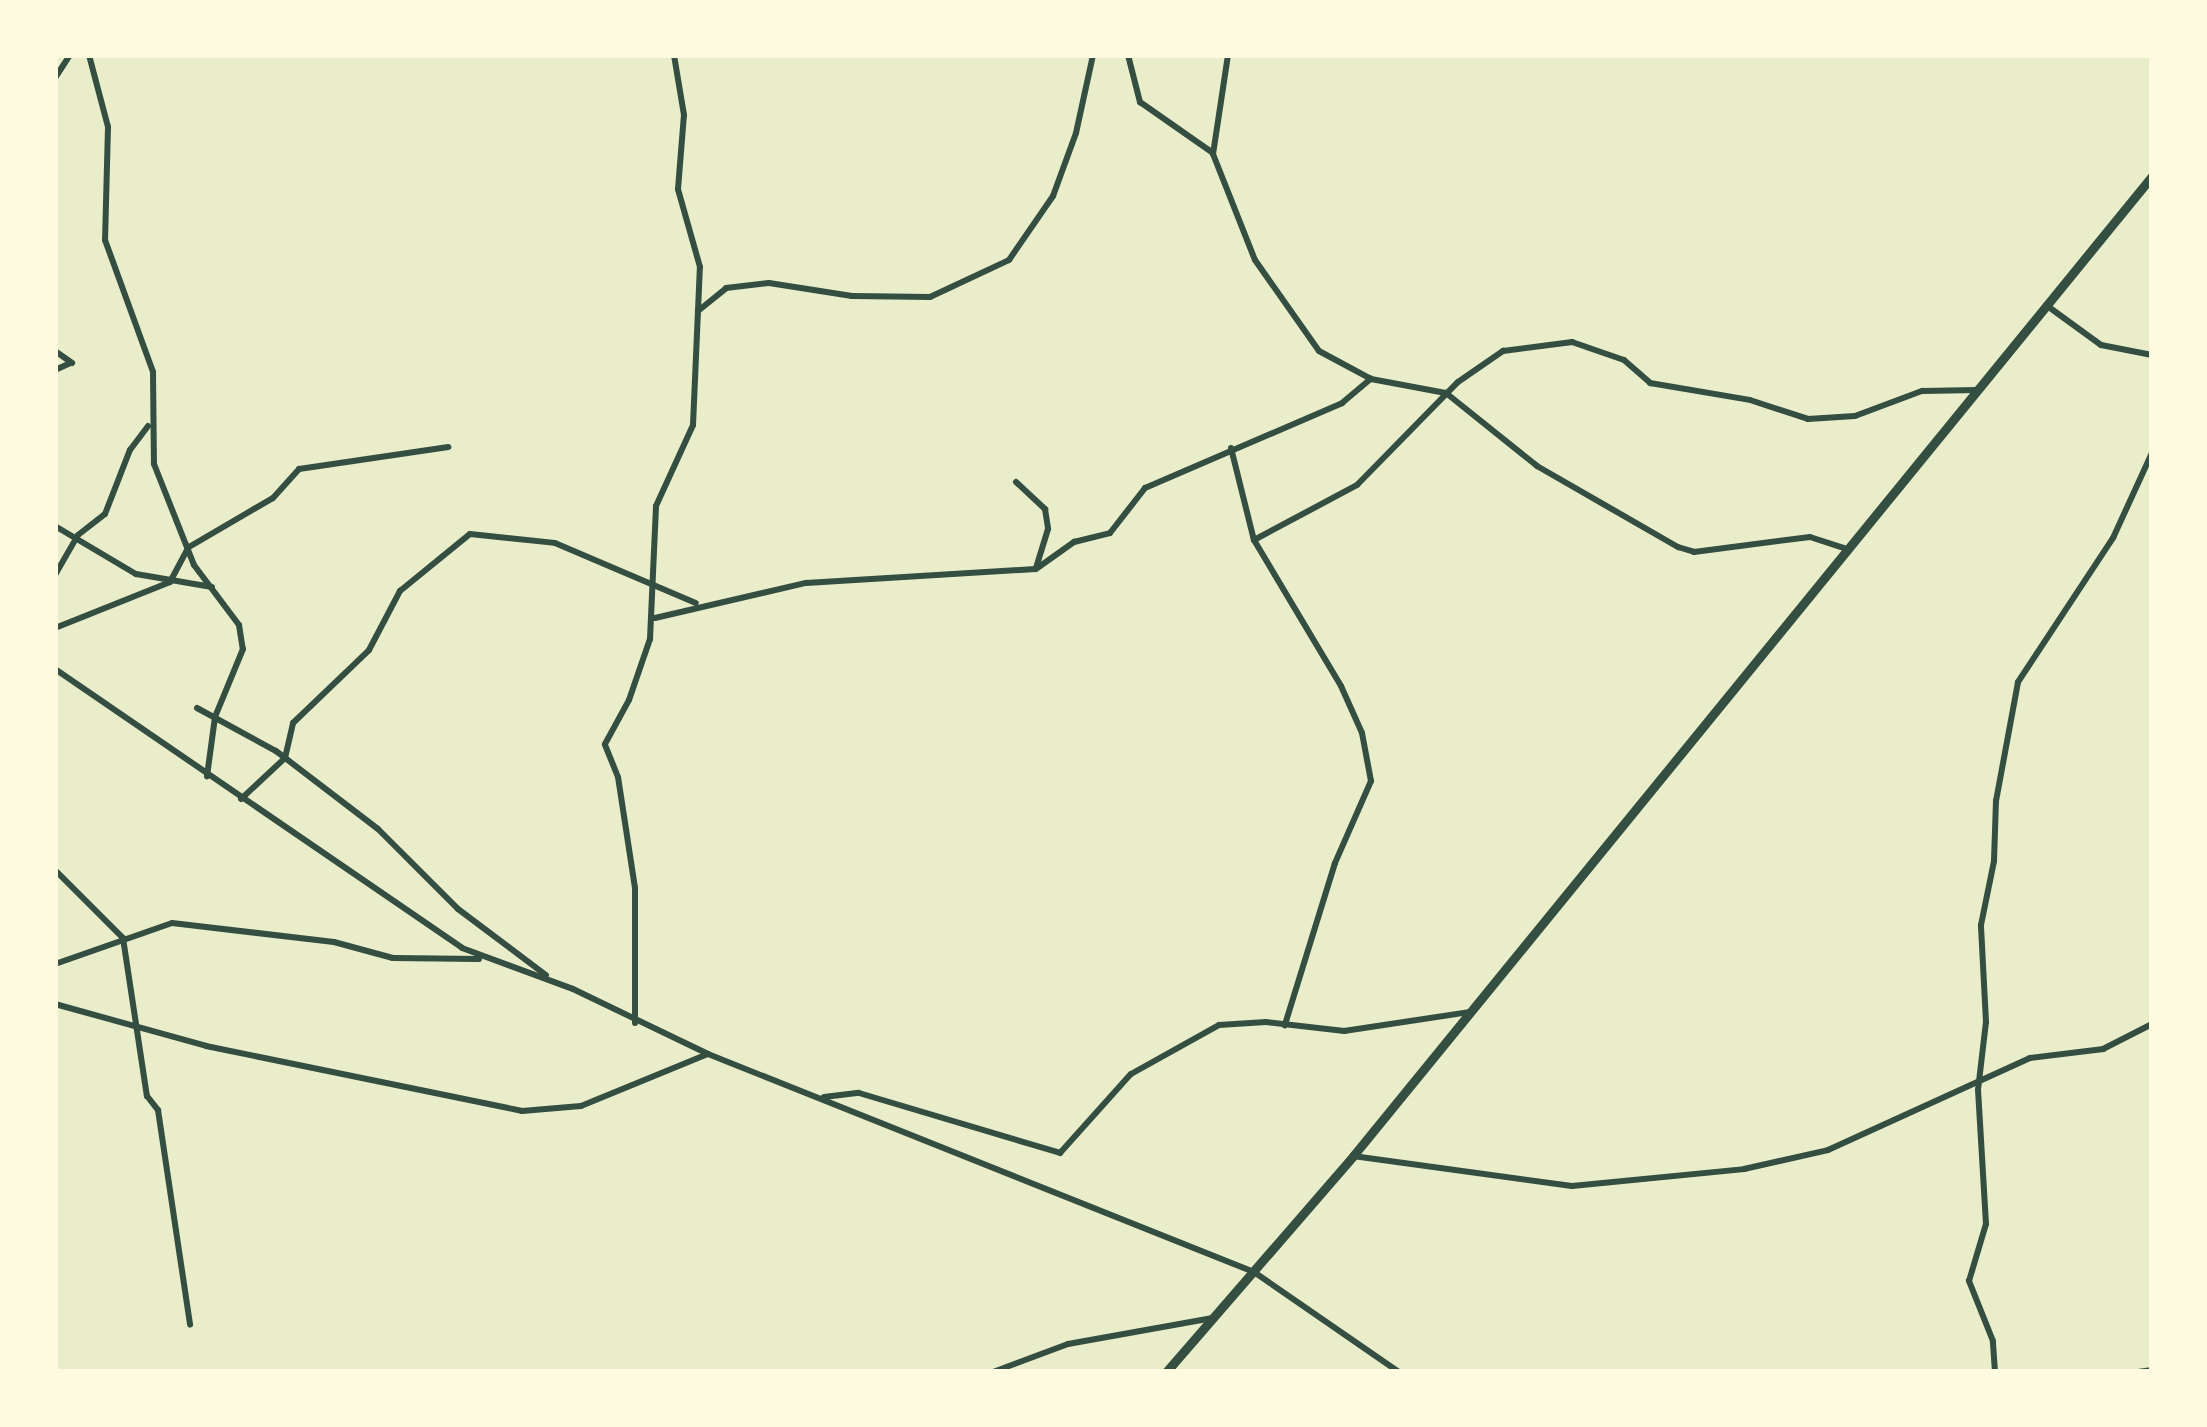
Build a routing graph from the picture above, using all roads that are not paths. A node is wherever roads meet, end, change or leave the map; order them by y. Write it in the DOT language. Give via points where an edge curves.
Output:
graph roads {
  1 [pos="70,55"];
  2 [pos="90,55"];
  3 [pos="674,55"];
  4 [pos="1093,55"];
  5 [pos="1128,55"];
  6 [pos="1228,55"];
  7 [pos="55,78"];
  8 [pos="1213,154"];
  9 [pos="2152,176"];
  10 [pos="2046,305"];
  11 [pos="698,311"];
  12 [pos="55,350"];
  13 [pos="2152,356"];
  14 [pos="55,370"];
  15 [pos="1371,379"];
  16 [pos="1977,390"];
  17 [pos="1446,393"];
  18 [pos="149,424"];
  19 [pos="448,447"];
  20 [pos="1231,448"];
  21 [pos="2152,452"];
  22 [pos="1016,482"];
  23 [pos="55,526"];
  24 [pos="78,535"];
  25 [pos="1254,540"];
  26 [pos="189,547"];
  27 [pos="1844,548"];
  28 [pos="1036,569"];
  29 [pos="55,575"];
  30 [pos="170,582"];
  31 [pos="212,587"];
  32 [pos="656,588"];
  33 [pos="697,604"];
  34 [pos="654,618"];
  35 [pos="55,628"];
  36 [pos="55,669"];
  37 [pos="197,708"];
  38 [pos="215,717"];
  39 [pos="285,758"];
  40 [pos="207,776"];
  41 [pos="241,799"];
  42 [pos="55,870"];
  43 [pos="123,938"];
  44 [pos="486,959"];
  45 [pos="55,964"];
  46 [pos="555,982"];
  47 [pos="55,1004"];
  48 [pos="1469,1012"];
  49 [pos="635,1023"];
  50 [pos="2152,1024"];
  51 [pos="1285,1025"];
  52 [pos="140,1030"];
  53 [pos="708,1054"];
  54 [pos="1979,1081"];
  55 [pos="823,1097"];
  56 [pos="1352,1156"];
  57 [pos="1254,1272"];
  58 [pos="1214,1318"];
  59 [pos="190,1325"];
  60 [pos="2152,1370"];
  61 [pos="994,1372"];
  62 [pos="1166,1372"];
  63 [pos="1399,1372"];
  64 [pos="1995,1372"];
  65 [pos="2138,1372"];
  1 -- 7 [label="street"];
  2 -- 18 [label="street" via="108,127 105,240 149,354"];
  3 -- 11 [label="street" via="684,116 678,189 697,245"];
  4 -- 11 [label="street" via="1053,196 1009,260 930,297 852,296 769,283 726,288"];
  5 -- 8 [label="street" via="1140,102"];
  6 -- 8 [label="street" via="1224,95 1213,120"];
  8 -- 15 [label="street" via="1248,247 1292,322 1332,362"];
  9 -- 10 [label="street"];
  10 -- 13 [label="street" via="2101,345"];
  10 -- 16 [label="street"];
  11 -- 32 [label="street" via="693,425 655,511"];
  12 -- 14 [label="street" via="72,363"];
  15 -- 17 [label="street"];
  15 -- 20 [label="street" via="1353,397"];
  16 -- 17 [label="street" via="1922,391 1855,416 1808,419 1750,400 1650,383 1624,360 1572,342 1503,351"];
  16 -- 27 [label="street"];
  17 -- 25 [label="street" via="1357,485"];
  17 -- 27 [label="street" via="1538,466 1678,548 1694,552 1810,537"];
  18 -- 24 [label="street" via="130,450 106,514"];
  18 -- 26 [label="street" via="154,464"];
  19 -- 26 [label="street" via="300,470 273,498"];
  20 -- 25 [label="street"];
  20 -- 28 [label="street" via="1145,488 1110,533 1074,542"];
  21 -- 54 [label="street" via="2112,538 2018,682 1981,924 1986,1022"];
  22 -- 28 [label="street" via="1044,509 1048,529"];
  23 -- 24 [label="street"];
  24 -- 29 [label="street"];
  24 -- 30 [label="street" via="136,574"];
  25 -- 51 [label="street" via="1341,686 1362,733 1371,782 1335,863"];
  26 -- 30 [label="street"];
  26 -- 31 [label="street"];
  27 -- 48 [label="street"];
  28 -- 33 [label="street" via="806,583"];
  30 -- 31 [label="street"];
  30 -- 35 [label="street"];
  31 -- 38 [label="street" via="238,624 243,649"];
  32 -- 33 [label="street"];
  32 -- 34 [label="street"];
  32 -- 39 [label="street" via="555,543 470,534 400,591 368,650 293,723"];
  33 -- 34 [label="street"];
  34 -- 49 [label="street" via="635,686 604,744 618,777 636,888"];
  36 -- 40 [label="street"];
  37 -- 38 [label="street"];
  38 -- 39 [label="street"];
  38 -- 40 [label="street"];
  39 -- 41 [label="street"];
  39 -- 46 [label="street" via="378,830 458,909"];
  40 -- 41 [label="street"];
  41 -- 44 [label="street" via="412,918"];
  42 -- 43 [label="street"];
  43 -- 44 [label="street" via="172,922 334,942 393,958"];
  43 -- 45 [label="street"];
  43 -- 52 [label="street"];
  44 -- 46 [label="street"];
  46 -- 49 [label="street"];
  47 -- 52 [label="street"];
  48 -- 51 [label="street" via="1344,1031"];
  48 -- 56 [label="street"];
  49 -- 53 [label="street"];
  50 -- 54 [label="street" via="2103,1049 2057,1051"];
  51 -- 55 [label="street" via="1219,1026 1151,1059 1060,1153 859,1093"];
  52 -- 53 [label="street" via="538,1112 581,1106"];
  52 -- 59 [label="street"];
  53 -- 55 [label="street"];
  54 -- 56 [label="street" via="1828,1150 1668,1181 1523,1183 1430,1162"];
  54 -- 64 [label="street" via="1986,1224 1969,1293 1993,1341"];
  55 -- 57 [label="street"];
  56 -- 57 [label="street"];
  57 -- 58 [label="street"];
  57 -- 63 [label="street"];
  58 -- 61 [label="street" via="1068,1344"];
  58 -- 62 [label="street"];
  60 -- 65 [label="street"];
}
